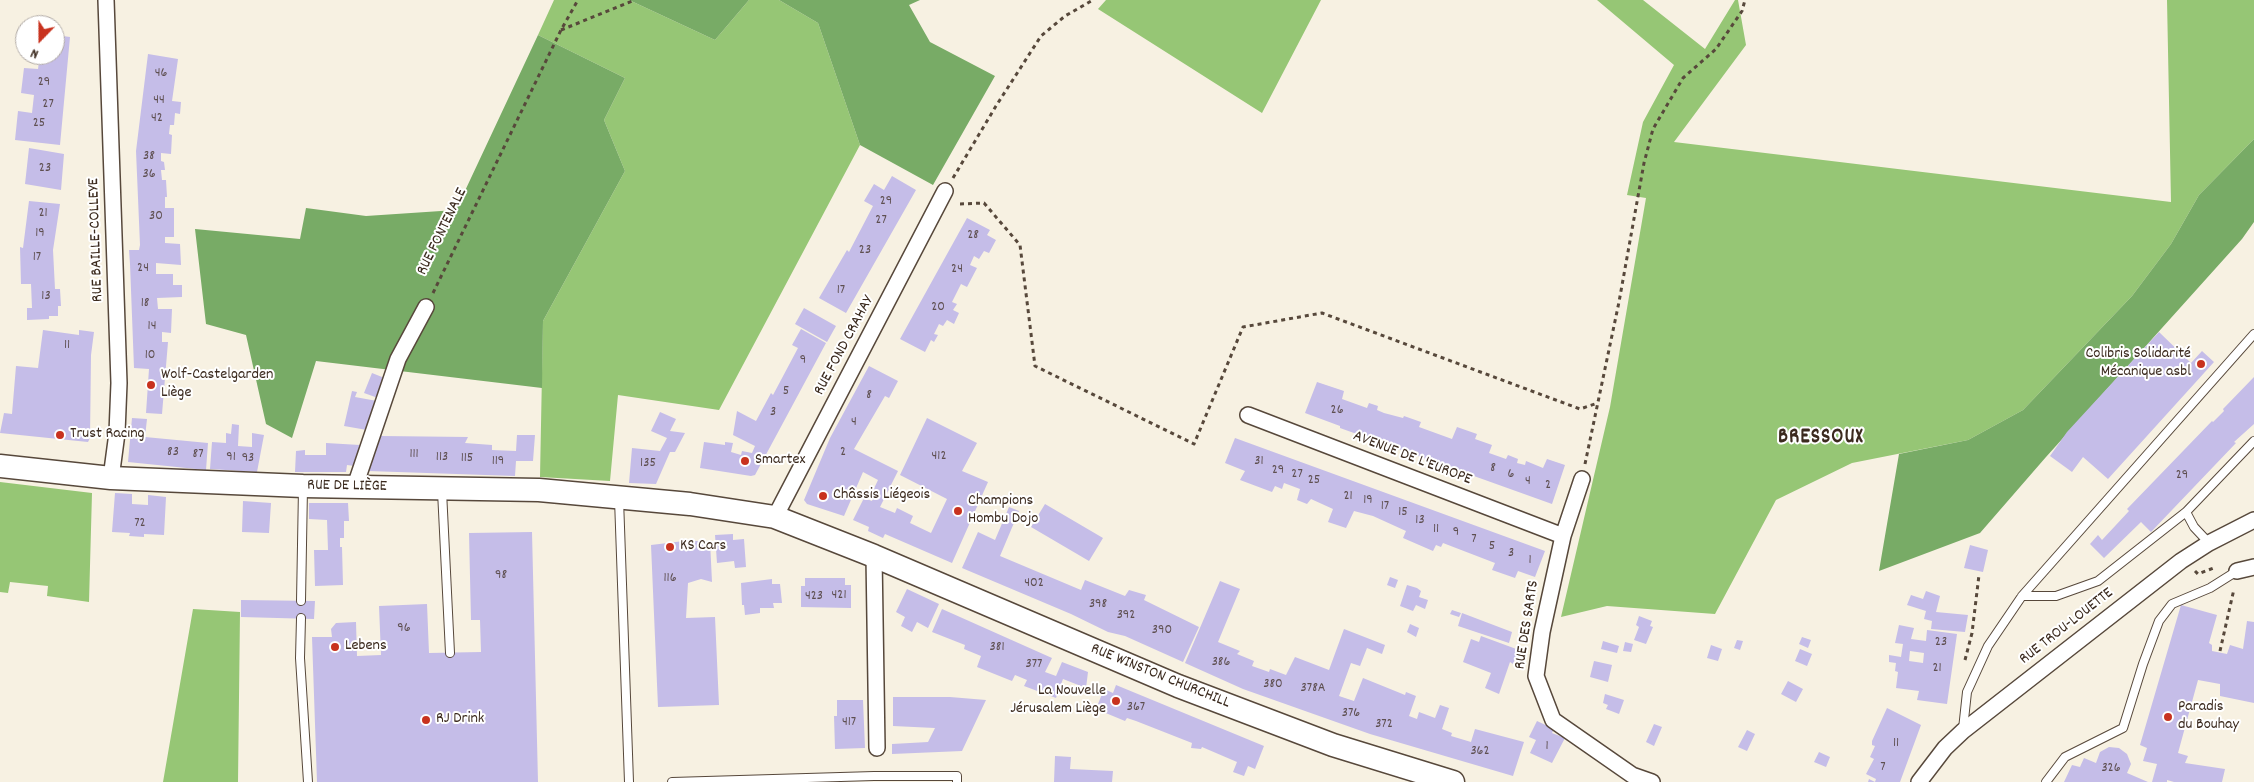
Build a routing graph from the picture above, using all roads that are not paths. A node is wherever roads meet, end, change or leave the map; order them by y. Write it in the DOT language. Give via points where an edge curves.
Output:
graph roads {
  1 [pos="106,0"];
  2 [pos="945,191"];
  3 [pos="426,307"];
  4 [pos="2254,334"];
  5 [pos="1248,415"];
  6 [pos="2254,441"];
  7 [pos="0,466"];
  8 [pos="111,478"];
  9 [pos="1582,479"];
  10 [pos="303,486"];
  11 [pos="355,486"];
  12 [pos="442,489"];
  13 [pos="619,497"];
  14 [pos="695,505"];
  15 [pos="2186,512"];
  16 [pos="775,517"];
  17 [pos="2254,520"];
  18 [pos="1563,536"];
  19 [pos="2209,542"];
  20 [pos="874,556"];
  21 [pos="2254,566"];
  22 [pos="2236,572"];
  23 [pos="2022,596"];
  24 [pos="301,601"];
  25 [pos="301,618"];
  26 [pos="450,653"];
  27 [pos="1963,731"];
  28 [pos="877,748"];
  29 [pos="308,782"];
  30 [pos="629,782"];
  31 [pos="672,782"];
  32 [pos="957,782"];
  33 [pos="1453,782"];
  34 [pos="1652,782"];
  35 [pos="1919,782"];
  36 [pos="2046,782"];
  1 -- 8 [label="street, RUE BAILLE-COLLEYE" via="119,383 118,433"];
  2 -- 16 [label="street, RUE FOND CRAHAY"];
  3 -- 11 [label="street" via="398,359"];
  4 -- 23 [label="lane"];
  5 -- 18 [label="street, AVENUE DE L'EUROPE"];
  6 -- 15 [label="lane"];
  7 -- 8 [label="main road, RUE DE LIÈGE"];
  8 -- 10 [label="main road, RUE DE LIÈGE"];
  9 -- 18 [label="street, RUE DES SARTS"];
  10 -- 11 [label="main road, RUE DE LIÈGE"];
  10 -- 24 [label="lane"];
  11 -- 12 [label="main road, RUE DE LIÈGE"];
  12 -- 13 [label="main road, RUE DE LIÈGE" via="539,490"];
  12 -- 26 [label="lane"];
  13 -- 14 [label="main road, RUE DE LIÈGE"];
  13 -- 30 [label="lane"];
  14 -- 16 [label="main road, RUE WINSTON CHURCHILL"];
  15 -- 19 [label="lane" via="2194,527"];
  15 -- 23 [label="lane" via="2098,581 2056,596"];
  16 -- 20 [label="main road, RUE WINSTON CHURCHILL"];
  17 -- 19 [label="street, RUE TROU-LOUETTE"];
  18 -- 34 [label="street, RUE DES SARTS" via="1536,676 1553,720 1632,775"];
  19 -- 27 [label="street, RUE TROU-LOUETTE"];
  20 -- 28 [label="street"];
  20 -- 33 [label="main road, RUE WINSTON CHURCHILL" via="1178,686 1333,745"];
  21 -- 22 [label="street"];
  22 -- 36 [label="lane" via="2210,588 2172,604 2160,621 2143,664 2123,728 2065,757"];
  23 -- 27 [label="lane" via="1988,646 1967,692"];
  25 -- 29 [label="lane" via="300,658"];
  27 -- 35 [label="street, RUE TROU-LOUETTE" via="1945,748"];
  31 -- 32 [label="lane" via="874,776 957,776"];
}
